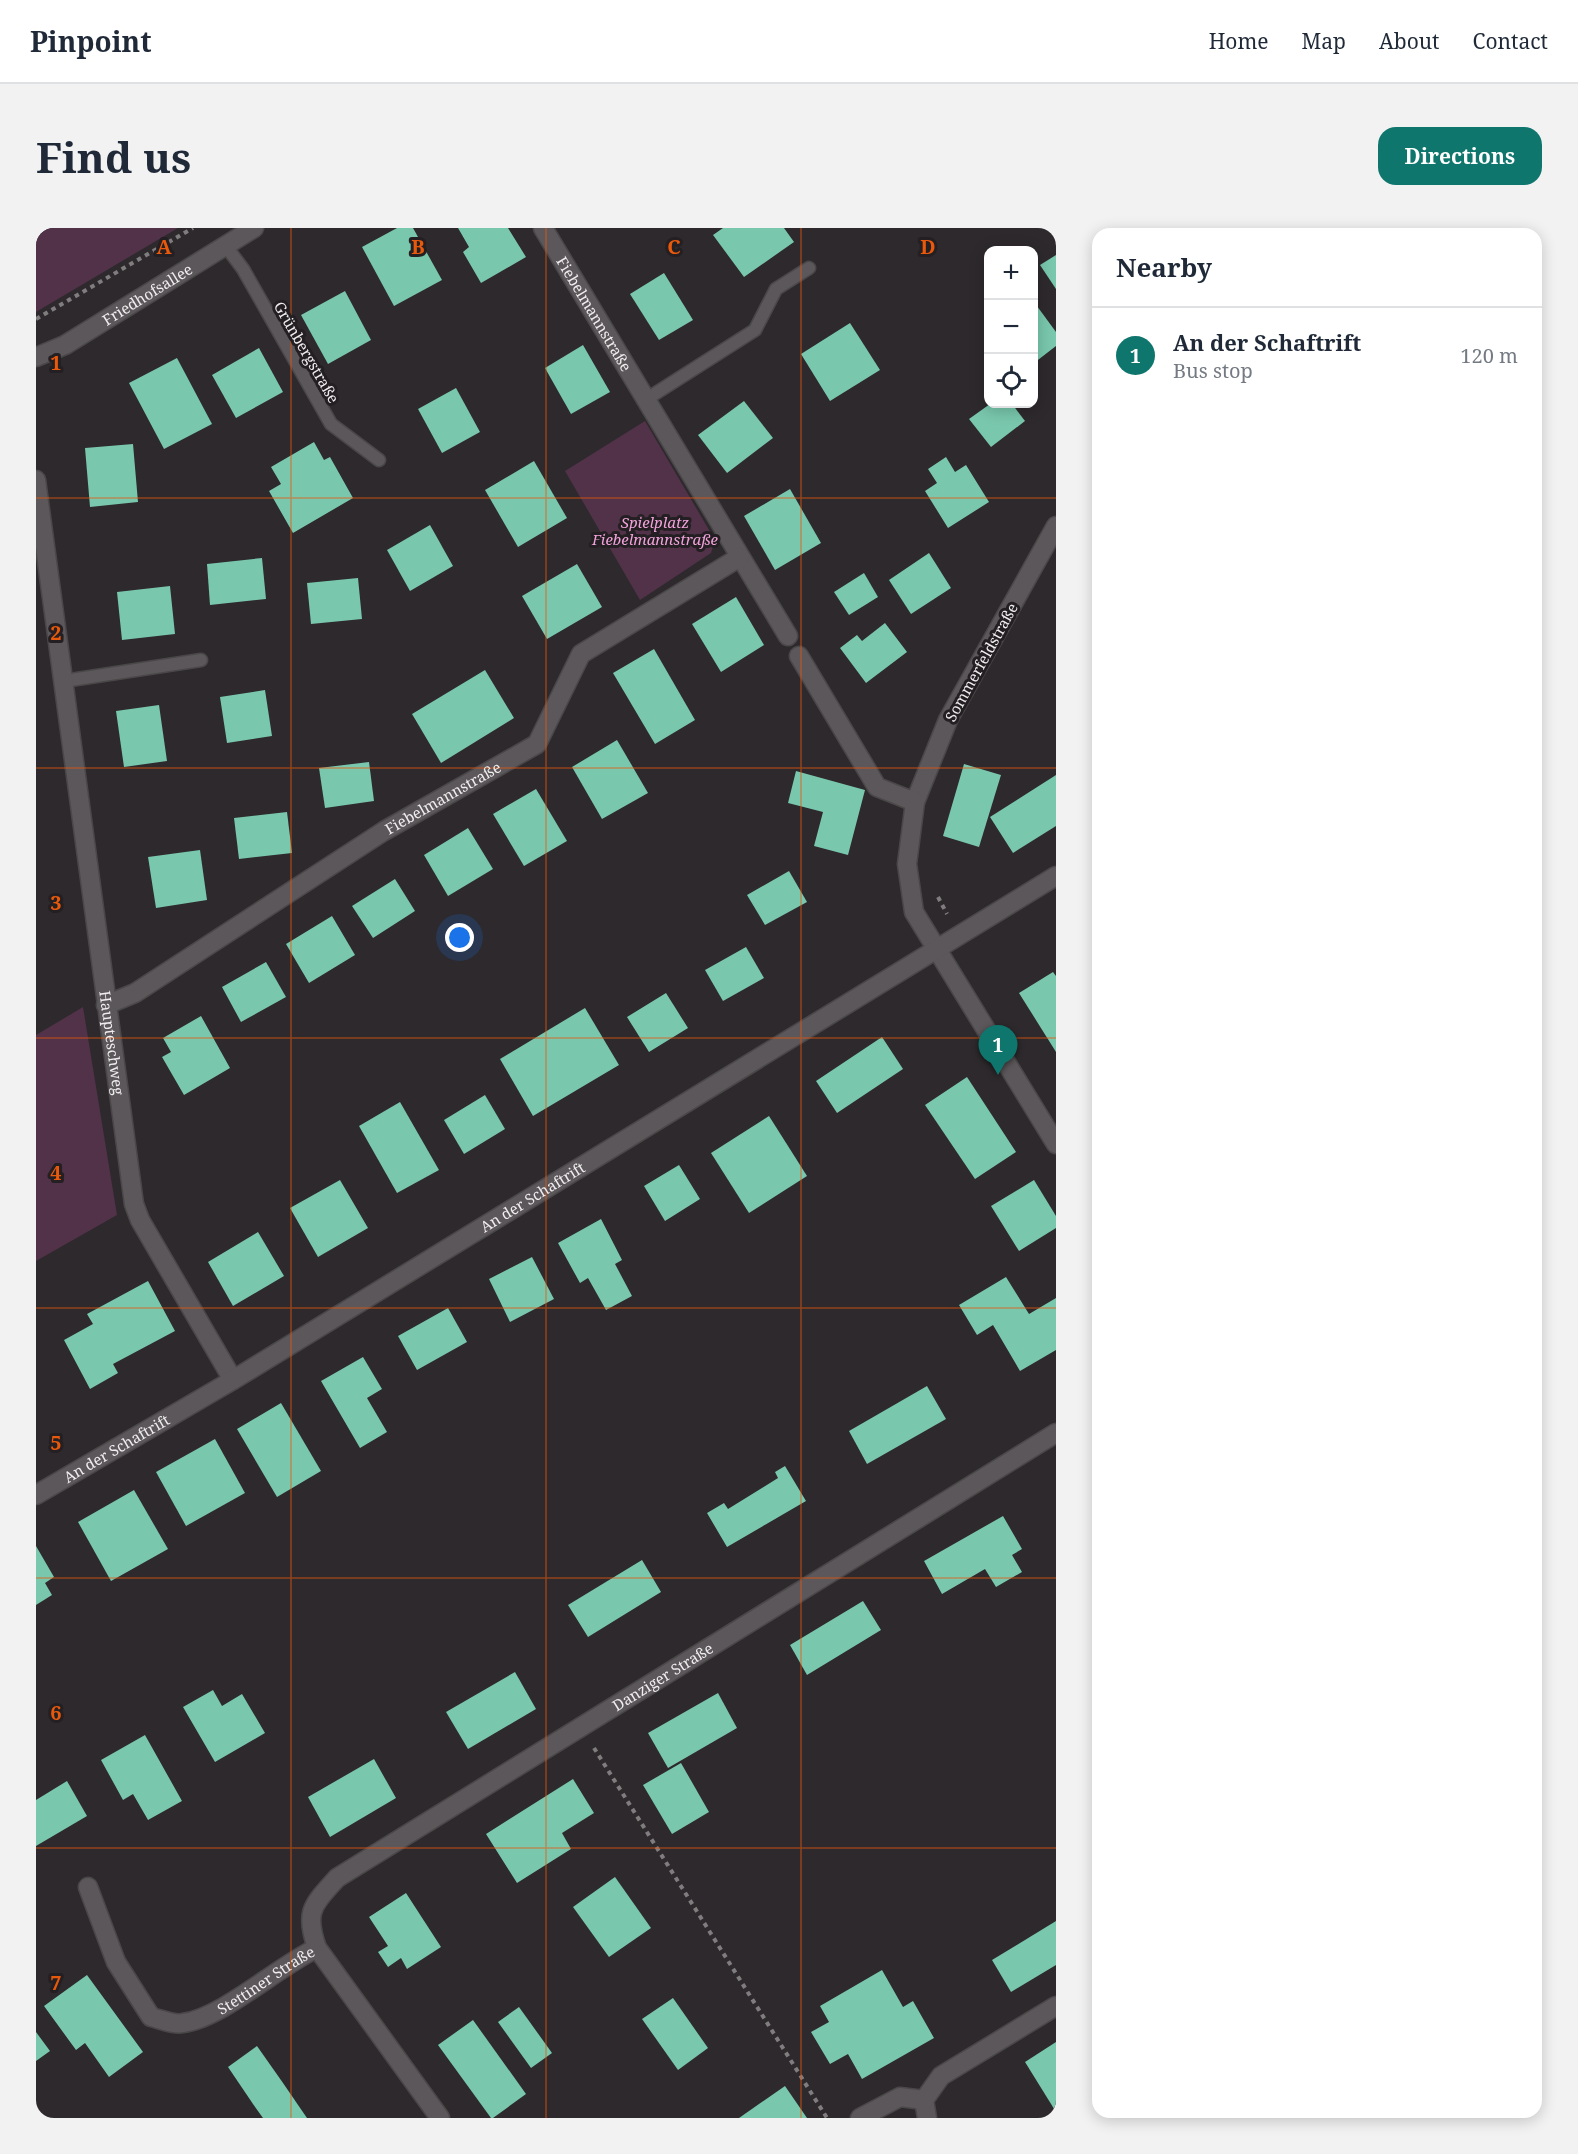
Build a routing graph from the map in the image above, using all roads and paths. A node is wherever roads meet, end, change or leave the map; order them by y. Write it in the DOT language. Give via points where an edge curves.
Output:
graph roads {
  1 [pos="193,228"];
  2 [pos="254,228"];
  3 [pos="543,228"];
  4 [pos="225,245"];
  5 [pos="809,268"];
  6 [pos="36,319"];
  7 [pos="36,357"];
  8 [pos="645,400"];
  9 [pos="379,460"];
  10 [pos="36,480"];
  11 [pos="1056,526"];
  12 [pos="740,557"];
  13 [pos="788,636"];
  14 [pos="799,656"];
  15 [pos="201,660"];
  16 [pos="63,681"];
  17 [pos="915,802"];
  18 [pos="1056,876"];
  19 [pos="937,895"];
  20 [pos="960,935"];
  21 [pos="937,947"];
  22 [pos="106,1005"];
  23 [pos="1056,1144"];
  24 [pos="233,1380"];
  25 [pos="1056,1433"];
  26 [pos="36,1495"];
  27 [pos="581,1727"];
  28 [pos="88,1887"];
  29 [pos="317,1948"];
  30 [pos="1056,2006"];
  31 [pos="926,2109"];
  32 [pos="440,2118"];
  33 [pos="827,2118"];
  34 [pos="860,2118"];
  1 -- 6 [label="path"];
  2 -- 4 [label="street, Friedhofsallee"];
  3 -- 8 [label="street, Fiebelmannstraße"];
  4 -- 7 [label="street, Friedhofsallee" via="65,345"];
  4 -- 9 [label="lane, Grünbergstraße" via="243,269 331,424"];
  5 -- 8 [label="lane" via="776,289 755,330"];
  8 -- 12 [label="street, Fiebelmannstraße"];
  10 -- 16 [label="street, Haupteschweg"];
  11 -- 17 [label="street, Sommerfeldstraße" via="948,720"];
  12 -- 13 [label="street, Fiebelmannstraße"];
  12 -- 22 [label="street, Fiebelmannstraße" via="581,654 537,744 384,831 135,993"];
  14 -- 17 [label="street" via="877,787"];
  15 -- 16 [label="lane"];
  16 -- 22 [label="street, Haupteschweg"];
  17 -- 21 [label="street, Sommerfeldstraße" via="907,864 914,912"];
  18 -- 20 [label="street, An der Schaftrift"];
  19 -- 20 [label="path"];
  20 -- 21 [label="street, An der Schaftrift"];
  21 -- 23 [label="street, Sommerfeldstraße"];
  21 -- 24 [label="street, An der Schaftrift"];
  22 -- 24 [label="street, Haupteschweg" via="134,1204"];
  24 -- 26 [label="street, An der Schaftrift"];
  25 -- 27 [label="street, Danziger Straße"];
  27 -- 29 [label="street, Danziger Straße" via="337,1878 312,1906 310,1927"];
  27 -- 33 [label="path"];
  28 -- 29 [label="street, Stettiner Straße" via="116,1962 151,2017 181,2024 208,2016"];
  29 -- 32 [label="street, Stettiner Straße"];
  30 -- 31 [label="street" via="941,2076"];
  31 -- 34 [label="street" via="900,2097"];
}
